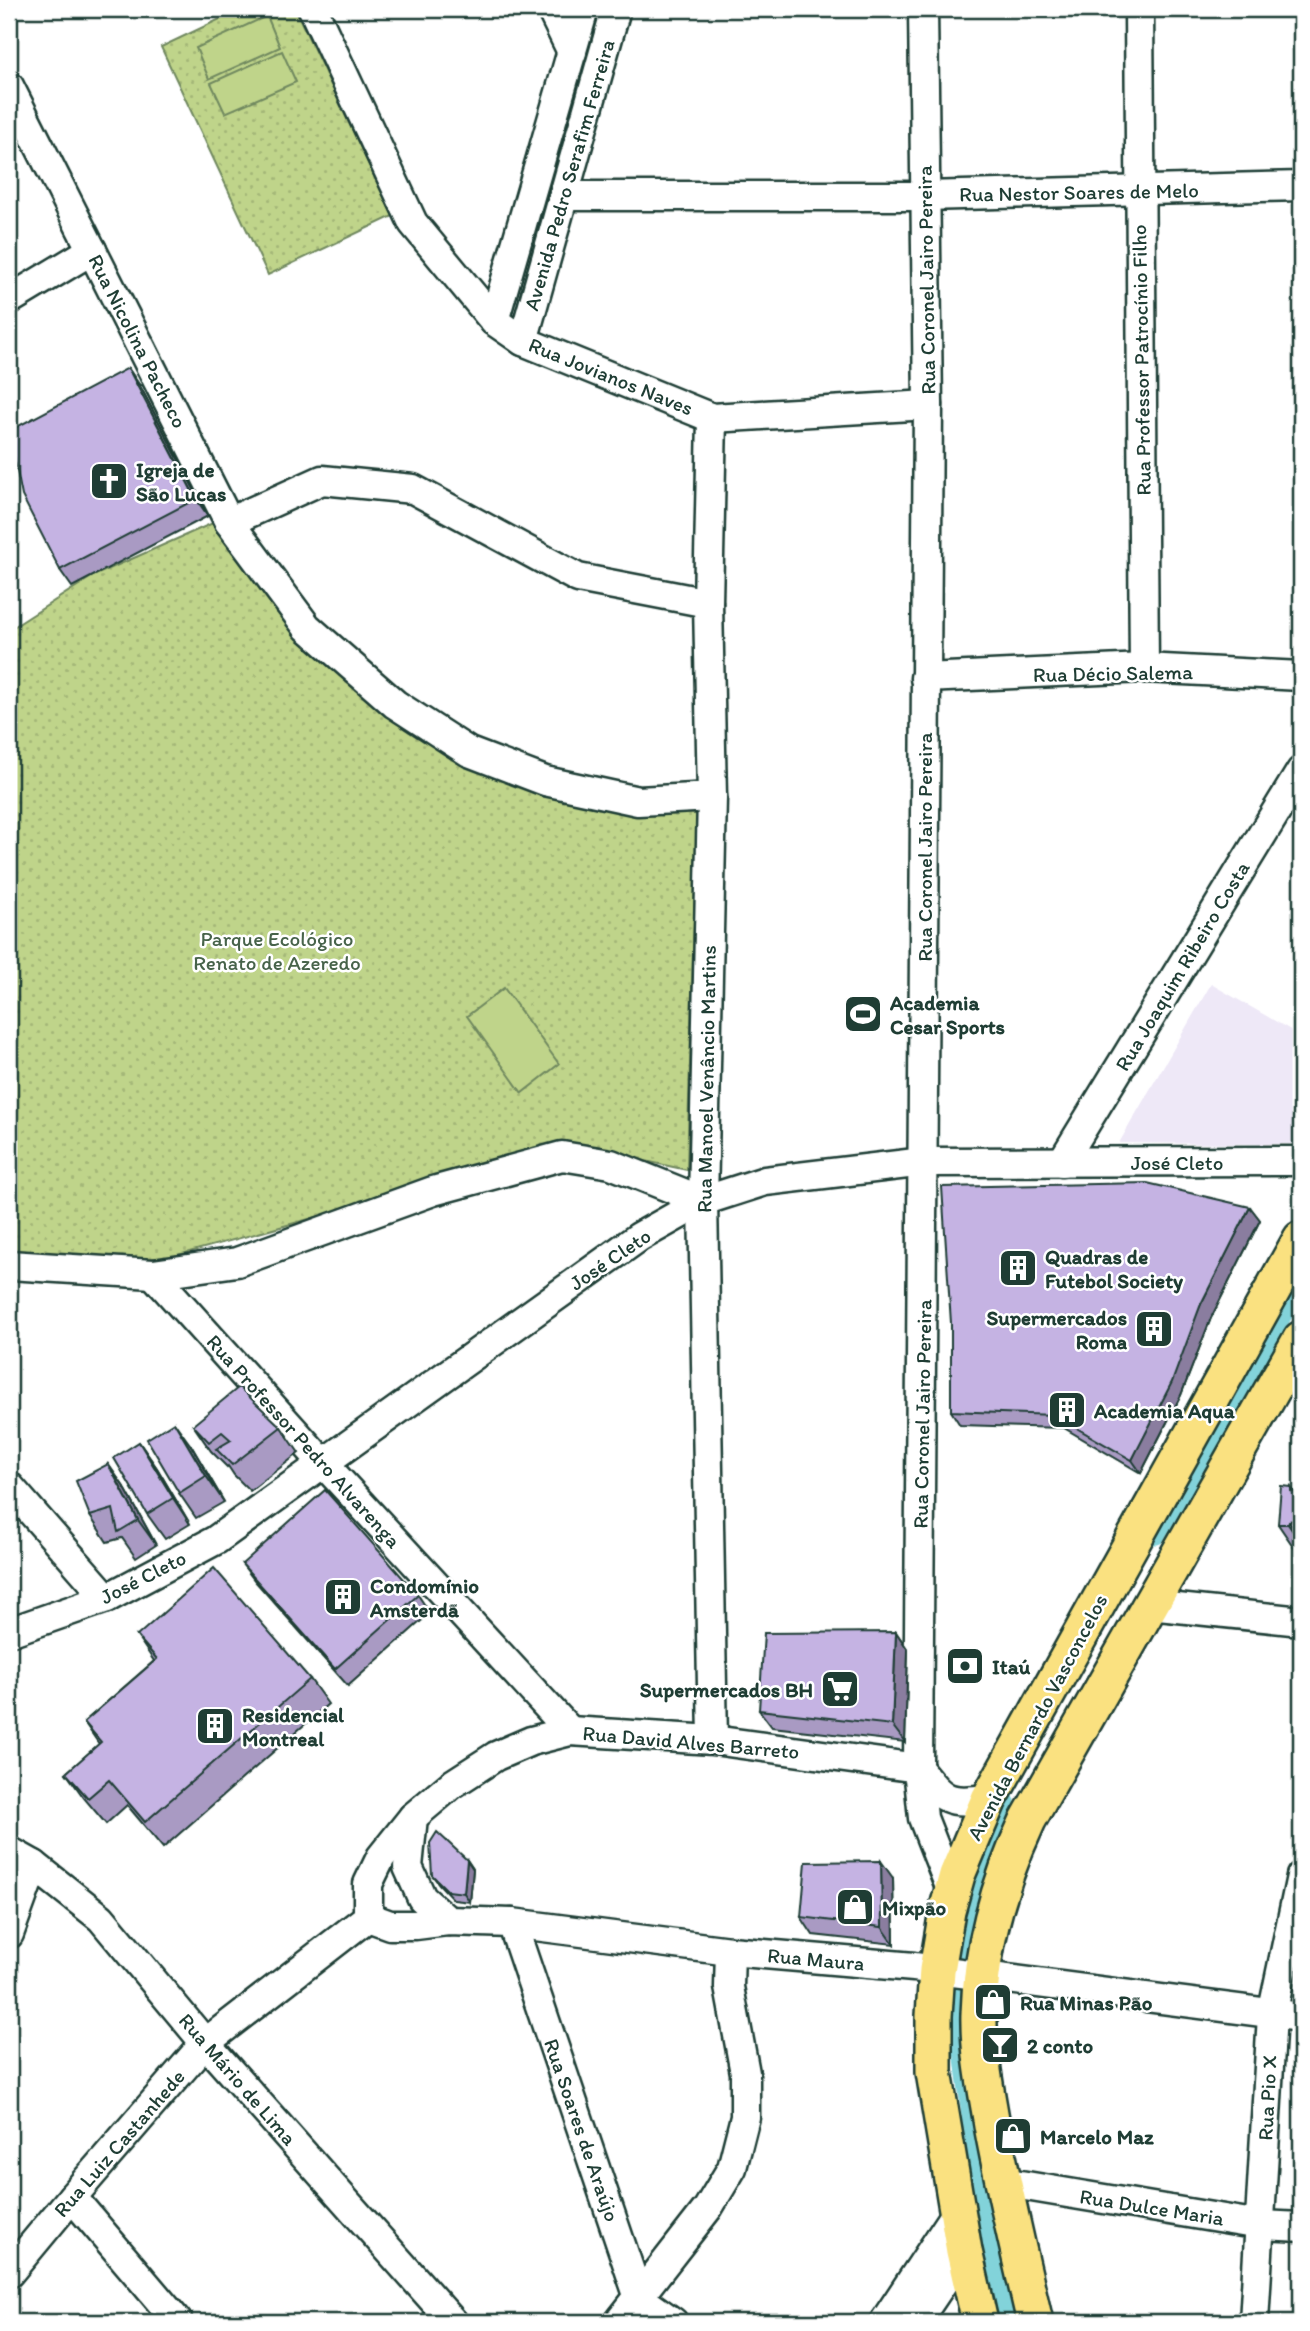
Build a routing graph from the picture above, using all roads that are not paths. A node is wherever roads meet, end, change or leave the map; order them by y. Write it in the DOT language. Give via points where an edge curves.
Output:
graph roads {
  1 [pos="313,9"];
  2 [pos="551,9"];
  3 [pos="584,9"];
  4 [pos="616,9"];
  5 [pos="923,9"];
  6 [pos="1139,9"];
  7 [pos="572,52"];
  8 [pos="9,86"];
  9 [pos="1301,186"];
  10 [pos="1139,191"];
  11 [pos="564,196"];
  12 [pos="925,196"];
  13 [pos="92,250"];
  14 [pos="9,300"];
  15 [pos="494,321"];
  16 [pos="523,341"];
  17 [pos="928,405"];
  18 [pos="712,418"];
  19 [pos="229,522"];
  20 [pos="708,603"];
  21 [pos="1144,668"];
  22 [pos="1301,676"];
  23 [pos="925,678"];
  24 [pos="1301,771"];
  25 [pos="712,797"];
  26 [pos="1301,1161"];
  27 [pos="924,1162"];
  28 [pos="1062,1162"];
  29 [pos="703,1200"];
  30 [pos="1301,1239"];
  31 [pos="9,1265"];
  32 [pos="153,1275"];
  33 [pos="1301,1339"];
  34 [pos="324,1464"];
  35 [pos="9,1486"];
  36 [pos="107,1598"];
  37 [pos="1149,1605"];
  38 [pos="1301,1621"];
  39 [pos="9,1632"];
  40 [pos="570,1731"];
  41 [pos="713,1741"];
  42 [pos="918,1768"];
  43 [pos="989,1799"];
  44 [pos="413,1817"];
  45 [pos="9,1851"];
  46 [pos="34,1865"];
  47 [pos="1301,1876"];
  48 [pos="952,1892"];
  49 [pos="368,1917"];
  50 [pos="449,1921"];
  51 [pos="512,1923"];
  52 [pos="9,1934"];
  53 [pos="730,1951"];
  54 [pos="937,1970"];
  55 [pos="981,1976"];
  56 [pos="1272,2015"];
  57 [pos="1301,2017"];
  58 [pos="205,2043"];
  59 [pos="1003,2182"];
  60 [pos="72,2197"];
  61 [pos="957,2212"];
  62 [pos="1260,2225"];
  63 [pos="1301,2227"];
  64 [pos="964,2251"];
  65 [pos="9,2273"];
  66 [pos="639,2298"];
  67 [pos="178,2322"];
  68 [pos="453,2322"];
  69 [pos="619,2322"];
  70 [pos="673,2322"];
  71 [pos="884,2322"];
  72 [pos="916,2322"];
  73 [pos="979,2322"];
  74 [pos="1035,2322"];
  75 [pos="1254,2322"];
  1 -- 15 [label="street, Rua Jovianos Naves" via="414,223"];
  2 -- 7 [label="street"];
  3 -- 7 [label="street, Avenida Pedro Serafim Ferreira"];
  4 -- 11 [label="street, Avenida Pedro Serafim Ferreira"];
  5 -- 12 [label="street, Rua Coronel Jairo Pereira"];
  6 -- 10 [label="street, Rua Professor Patrocínio Filho"];
  7 -- 15 [label="street, Avenida Pedro Serafim Ferreira"];
  8 -- 13 [label="street, Rua Nicolina Pacheco"];
  9 -- 10 [label="street, Rua Nestor Soares de Melo"];
  10 -- 12 [label="street, Rua Nestor Soares de Melo"];
  10 -- 21 [label="street, Rua Professor Patrocínio Filho"];
  11 -- 12 [label="street, Rua Nestor Soares de Melo"];
  11 -- 16 [label="street, Avenida Pedro Serafim Ferreira"];
  12 -- 17 [label="street, Rua Coronel Jairo Pereira"];
  13 -- 14 [label="street"];
  13 -- 19 [label="street, Rua Nicolina Pacheco"];
  15 -- 16 [label="street, Rua Jovianos Naves"];
  16 -- 18 [label="street, Rua Jovianos Naves"];
  17 -- 18 [label="street, Rua Jovianos Naves"];
  17 -- 23 [label="street, Rua Coronel Jairo Pereira"];
  18 -- 20 [label="street, Rua Manoel Venâncio Martins"];
  19 -- 20 [label="street" via="322,480 413,489 578,578"];
  19 -- 25 [label="street, Rua Nicolina Pacheco" via="307,627 395,704 470,752 545,781 638,801"];
  20 -- 25 [label="street, Rua Manoel Venâncio Martins"];
  21 -- 22 [label="street, Rua Décio Salema"];
  21 -- 23 [label="street, Rua Décio Salema"];
  23 -- 27 [label="street, Rua Coronel Jairo Pereira"];
  24 -- 28 [label="street, Rua Joaquim Ribeiro Costa"];
  25 -- 29 [label="street, Rua Manoel Venâncio Martins"];
  26 -- 28 [label="street, José Cleto"];
  27 -- 28 [label="street, José Cleto"];
  27 -- 29 [label="street, José Cleto" via="765,1181"];
  27 -- 42 [label="street, Rua Coronel Jairo Pereira"];
  29 -- 32 [label="street" via="611,1164 562,1156 433,1191 237,1262"];
  29 -- 34 [label="street, José Cleto" via="639,1237"];
  29 -- 41 [label="street, Rua Manoel Venâncio Martins"];
  30 -- 43 [label="main road, Avenida Bernardo Vasconcelos"];
  31 -- 32 [label="street"];
  32 -- 34 [label="street, Rua Professor Pedro Alvarenga"];
  33 -- 37 [label="main road, Avenida Bernardo Vasconcelos"];
  34 -- 36 [label="street, José Cleto" via="216,1540"];
  34 -- 40 [label="street, Rua Professor Pedro Alvarenga"];
  35 -- 36 [label="street"];
  36 -- 39 [label="street, José Cleto"];
  37 -- 38 [label="street"];
  37 -- 55 [label="main road, Avenida Bernardo Vasconcelos" via="1028,1820 991,1919"];
  40 -- 41 [label="street, Rua David Alves Barreto"];
  40 -- 44 [label="street, Rua David Alves Barreto" via="496,1756"];
  41 -- 42 [label="street, Rua David Alves Barreto"];
  42 -- 43 [label="street" via="939,1794 958,1802"];
  42 -- 48 [label="street, Rua Coronel Jairo Pereira" via="923,1818"];
  43 -- 48 [label="main road, Avenida Bernardo Vasconcelos"];
  44 -- 49 [label="street, Rua David Alves Barreto" via="381,1857 368,1884"];
  44 -- 50 [label="street" via="408,1867 422,1898"];
  45 -- 46 [label="street, Rua Mário de Lima"];
  46 -- 52 [label="street"];
  46 -- 58 [label="street, Rua Mário de Lima" via="101,1918"];
  47 -- 56 [label="street, Rua Pio X"];
  48 -- 54 [label="main road, Avenida Bernardo Vasconcelos"];
  49 -- 50 [label="street" via="390,1925"];
  49 -- 58 [label="street, Rua Luiz Castanhede"];
  50 -- 51 [label="street, Rua Maura"];
  51 -- 53 [label="street, Rua Maura"];
  51 -- 66 [label="street, Rua Soares de Araújo"];
  53 -- 54 [label="street, Rua Maura"];
  53 -- 66 [label="street" via="729,1987 745,2073 745,2117 732,2168 708,2208"];
  54 -- 55 [label="street, Rua Maura"];
  54 -- 61 [label="main road, Avenida Bernardo Vasconcelos" via="934,2072"];
  55 -- 56 [label="street, Rua Maura"];
  55 -- 59 [label="main road, Avenida Bernardo Vasconcelos" via="979,2017 985,2084"];
  56 -- 57 [label="street, Rua Maura"];
  56 -- 62 [label="street, Rua Pio X"];
  58 -- 60 [label="street, Rua Luiz Castanhede"];
  58 -- 68 [label="street, Rua Mário de Lima"];
  59 -- 62 [label="street, Rua Dulce Maria"];
  59 -- 74 [label="main road, Avenida Bernardo Vasconcelos"];
  60 -- 65 [label="street, Rua Luiz Castanhede"];
  60 -- 67 [label="street"];
  61 -- 64 [label="main road, Avenida Bernardo Vasconcelos"];
  61 -- 71 [label="street"];
  62 -- 63 [label="street, Rua Dulce Maria"];
  62 -- 75 [label="street, Rua Pio X"];
  64 -- 72 [label="street"];
  64 -- 73 [label="main road, Avenida Bernardo Vasconcelos"];
  66 -- 69 [label="street"];
  66 -- 70 [label="street"];
}
